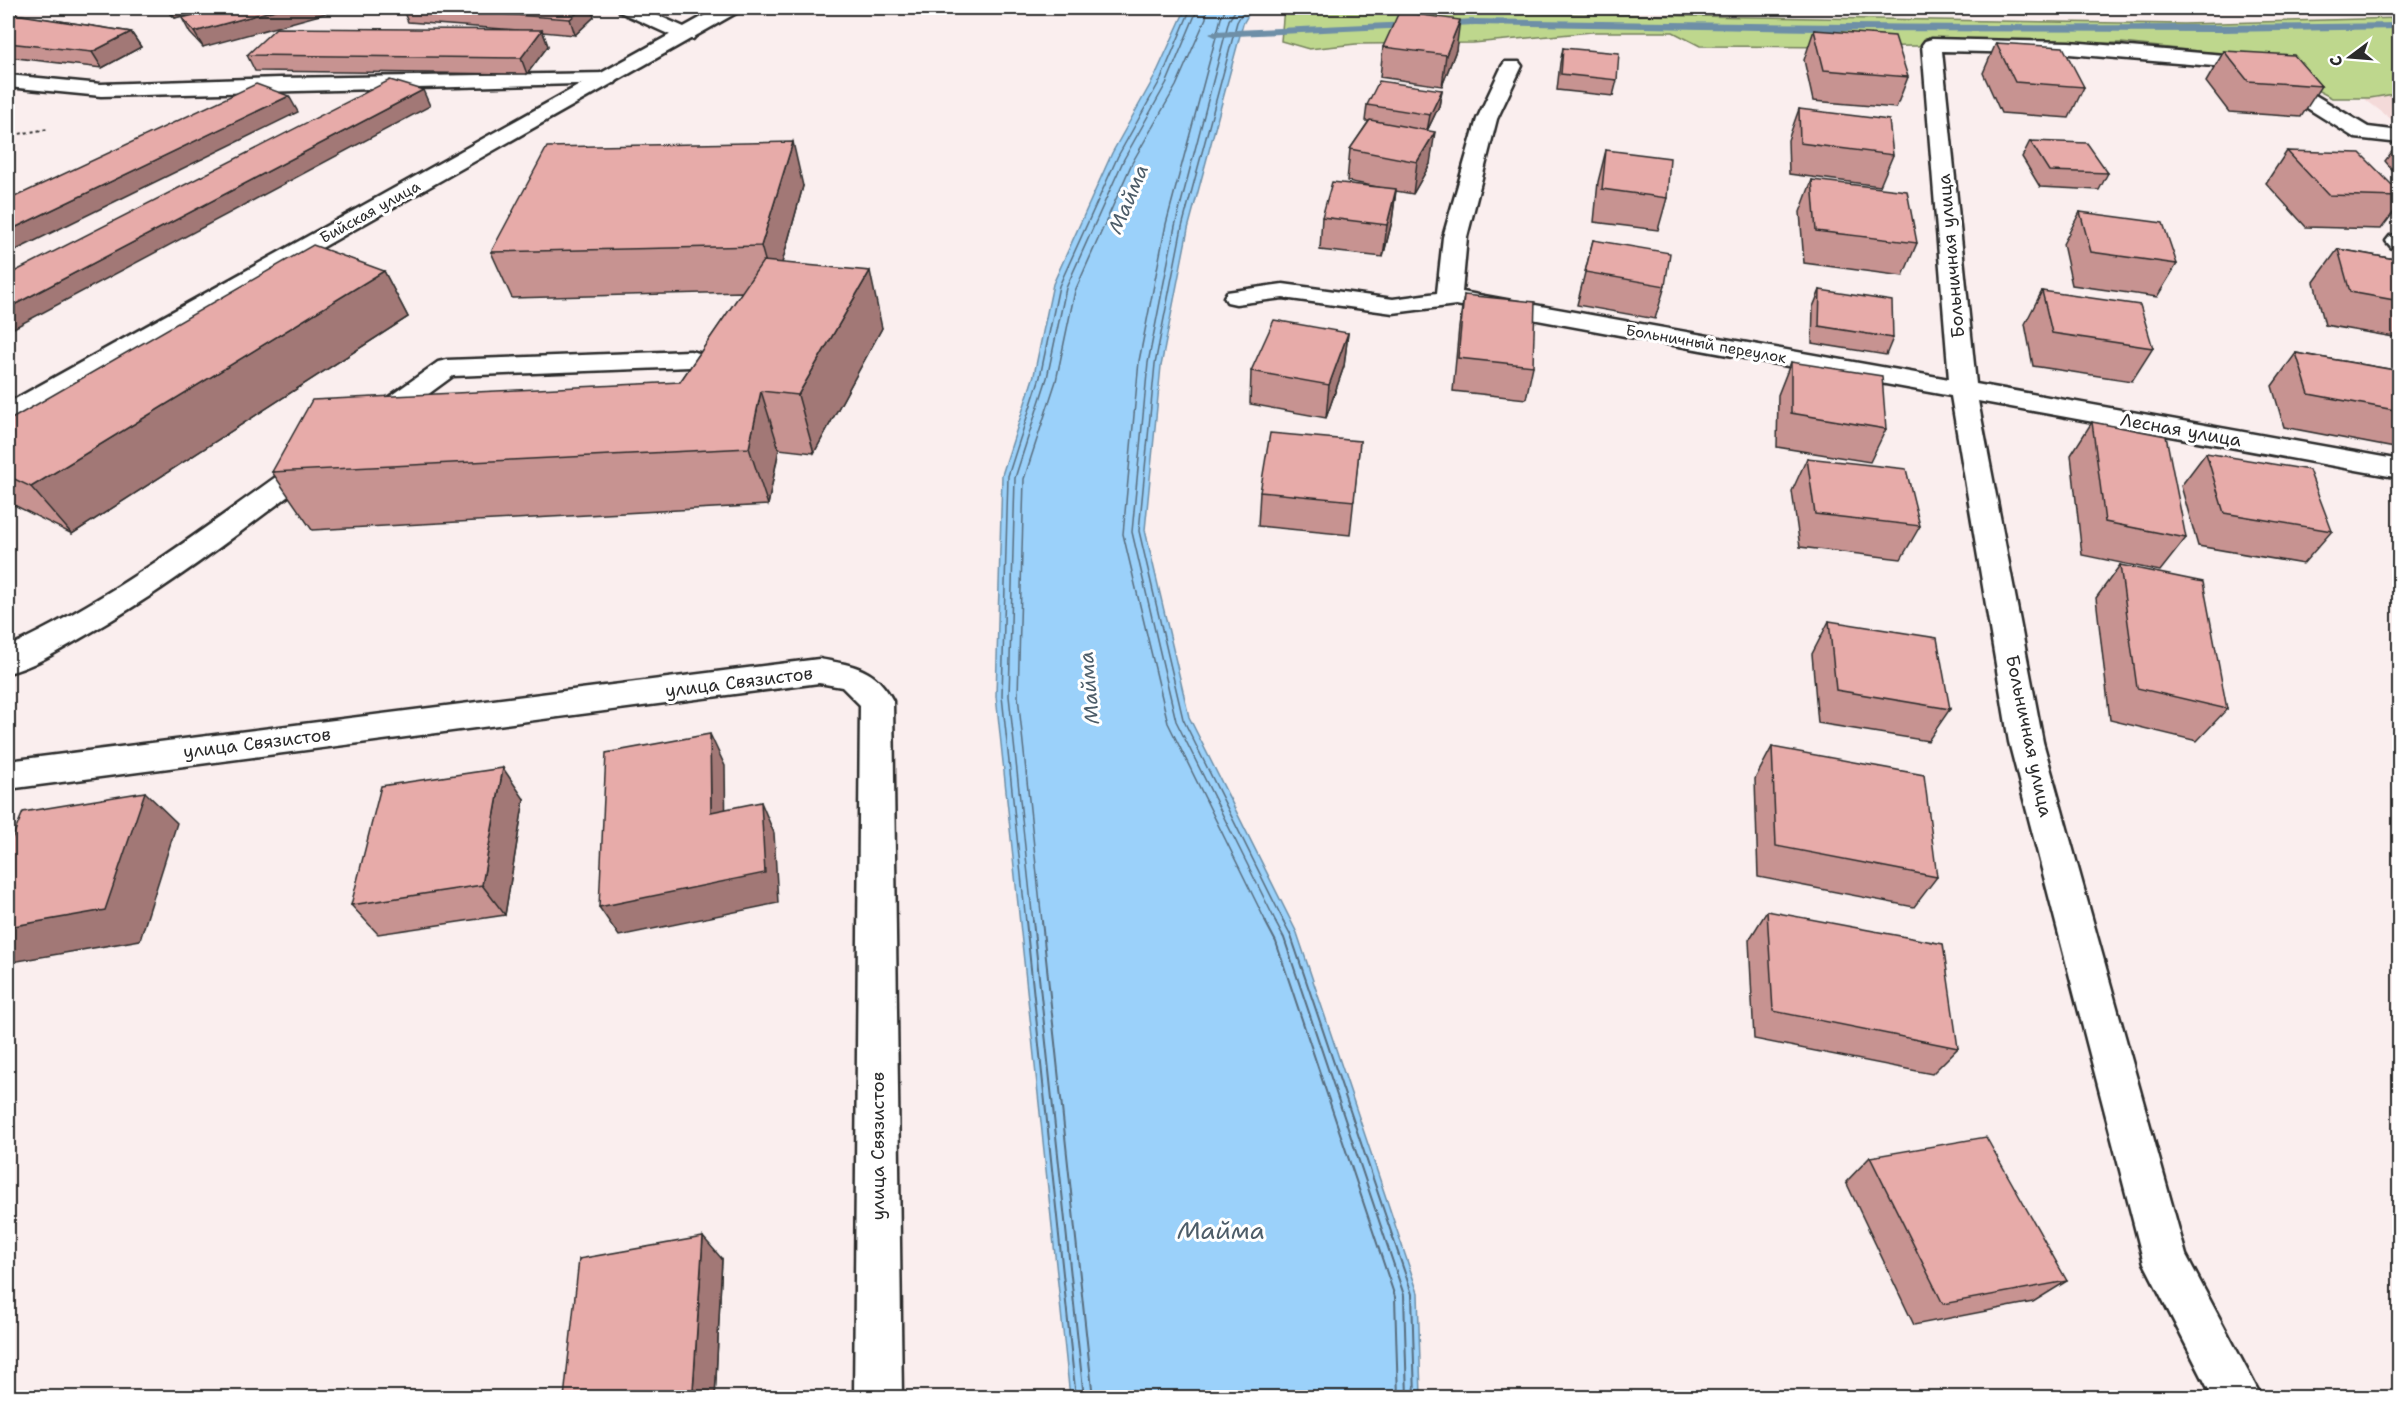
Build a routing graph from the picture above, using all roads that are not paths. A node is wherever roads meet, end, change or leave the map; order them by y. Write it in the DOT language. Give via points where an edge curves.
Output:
graph roads {
  1 [pos="627,8"];
  2 [pos="731,8"];
  3 [pos="686,35"];
  4 [pos="1512,66"];
  5 [pos="608,79"];
  6 [pos="8,81"];
  7 [pos="2400,137"];
  8 [pos="1236,297"];
  9 [pos="1449,299"];
  10 [pos="690,359"];
  11 [pos="1963,391"];
  12 [pos="8,414"];
  13 [pos="2400,469"];
  14 [pos="8,661"];
  15 [pos="8,775"];
  16 [pos="878,1398"];
  17 [pos="2239,1398"];
  1 -- 3 [label="street"];
  2 -- 3 [label="street, Бийская улица"];
  3 -- 5 [label="street, Бийская улица"];
  4 -- 9 [label="street" via="1487,119 1458,226"];
  5 -- 6 [label="street" via="101,90"];
  5 -- 12 [label="street, Бийская улица"];
  7 -- 11 [label="street, Больничная улица" via="2363,133 2249,63 2069,48 1932,45"];
  8 -- 9 [label="street, Больничный переулок" via="1283,291 1393,306"];
  9 -- 11 [label="street, Больничный переулок"];
  10 -- 14 [label="street" via="447,368 131,594 51,642"];
  11 -- 13 [label="street, Лесная улица"];
  11 -- 17 [label="street, Больничная улица" via="2026,742 2166,1263"];
  15 -- 16 [label="street, улица Связистов" via="819,671 852,677 877,701"];
}
